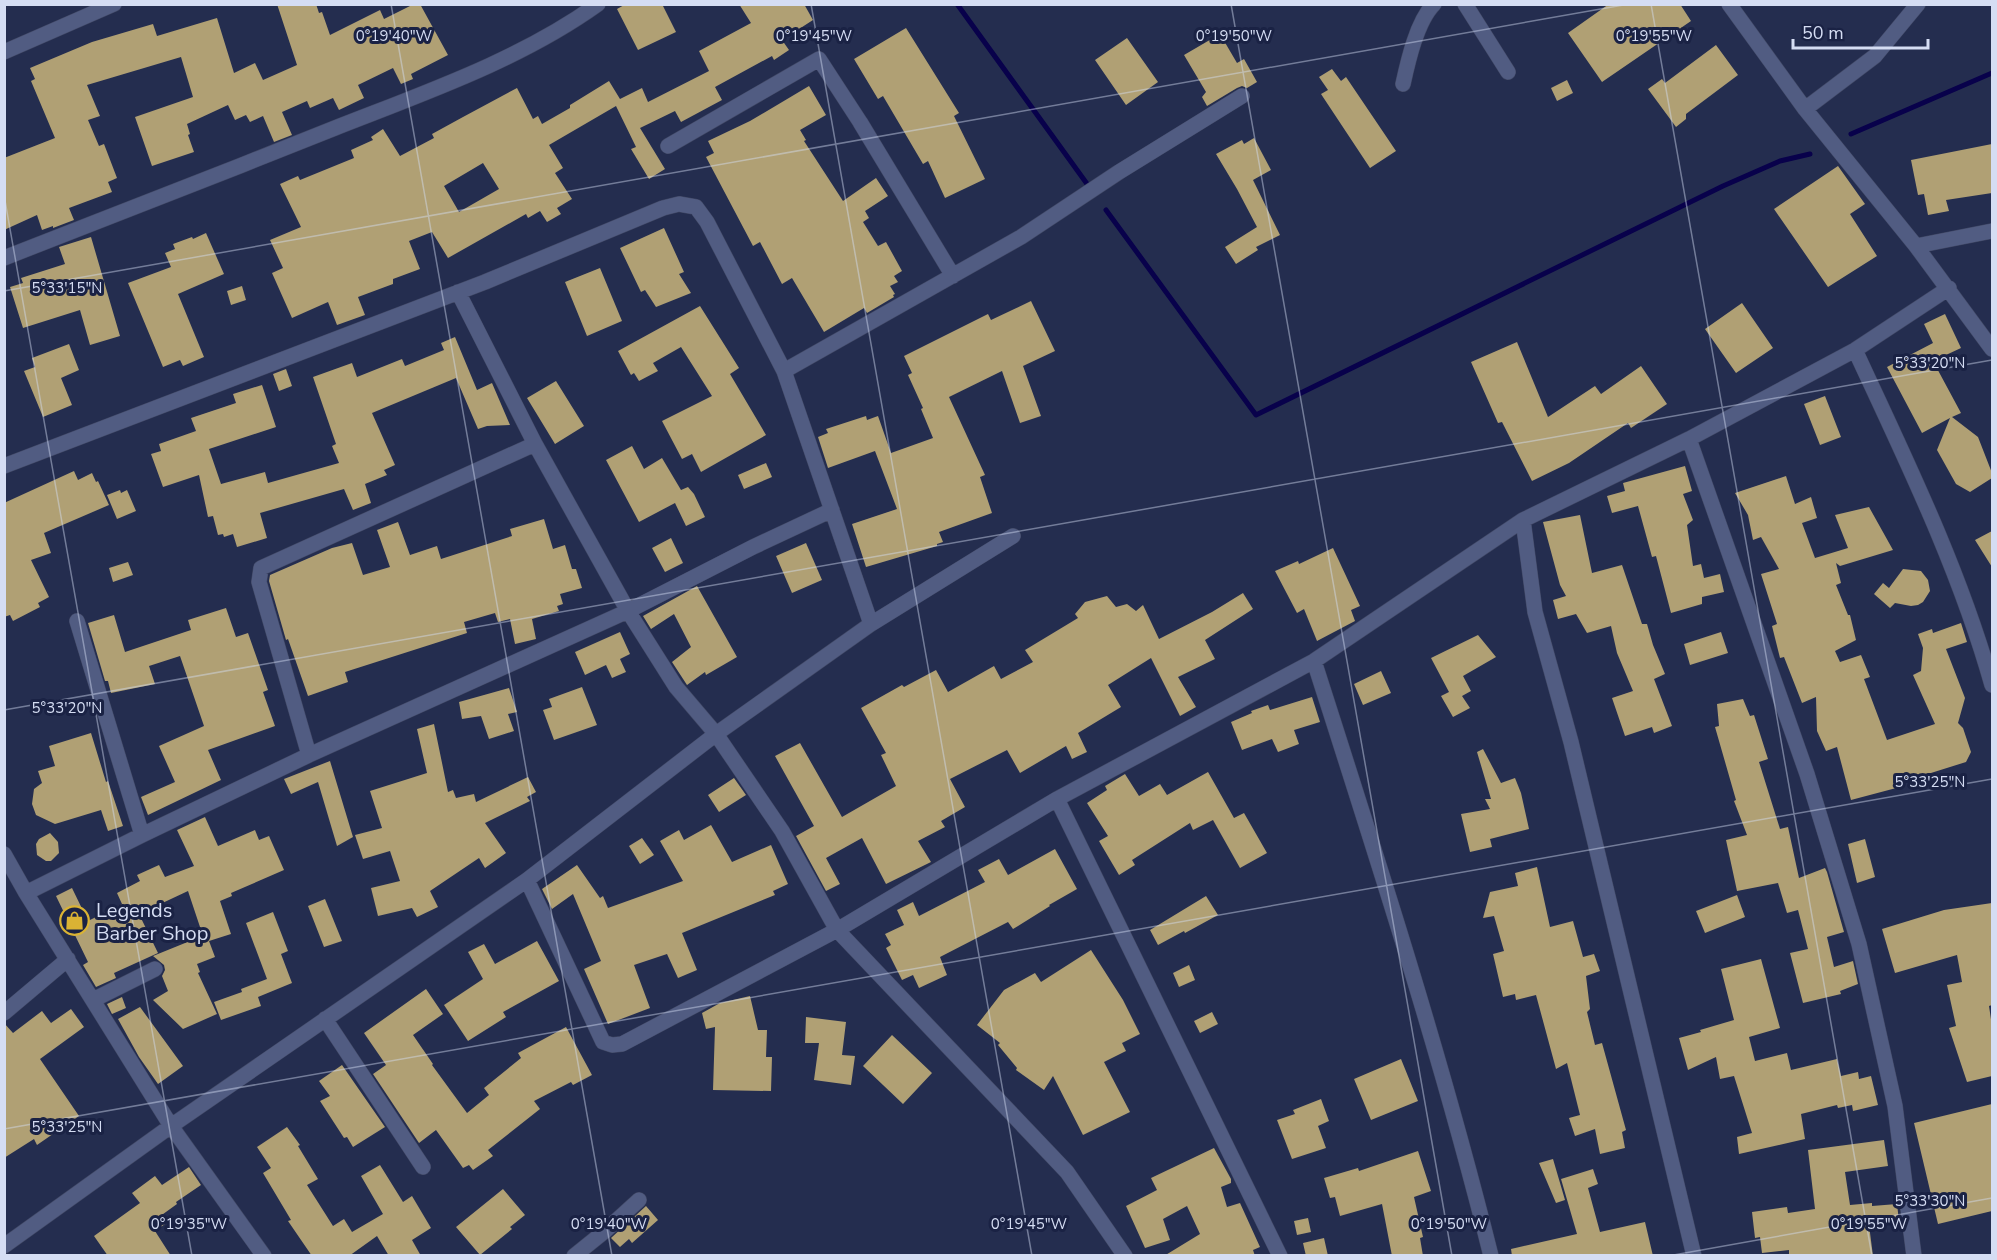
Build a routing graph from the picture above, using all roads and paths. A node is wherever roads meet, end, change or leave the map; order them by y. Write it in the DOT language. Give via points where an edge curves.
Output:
graph roads {
  1 [pos="114,4"];
  2 [pos="598,4"];
  3 [pos="1434,4"];
  4 [pos="1465,4"];
  5 [pos="1729,4"];
  6 [pos="1918,4"];
  7 [pos="4,52"];
  8 [pos="1508,72"];
  9 [pos="1403,84"];
  10 [pos="1242,96"];
  11 [pos="1805,109"];
  12 [pos="668,146"];
  13 [pos="1992,231"];
  14 [pos="1916,246"];
  15 [pos="4,258"];
  16 [pos="953,276"];
  17 [pos="1949,288"];
  18 [pos="458,292"];
  19 [pos="1992,349"];
  20 [pos="1855,350"];
  21 [pos="784,371"];
  22 [pos="1689,439"];
  23 [pos="535,444"];
  24 [pos="4,466"];
  25 [pos="832,510"];
  26 [pos="1523,520"];
  27 [pos="1013,536"];
  28 [pos="628,611"];
  29 [pos="77,621"];
  30 [pos="871,624"];
  31 [pos="1314,661"];
  32 [pos="1992,685"];
  33 [pos="716,734"];
  34 [pos="309,755"];
  35 [pos="1057,799"];
  36 [pos="142,834"];
  37 [pos="4,854"];
  38 [pos="527,880"];
  39 [pos="26,893"];
  40 [pos="837,930"];
  41 [pos="68,959"];
  42 [pos="155,969"];
  43 [pos="93,1000"];
  44 [pos="4,1013"];
  45 [pos="325,1019"];
  46 [pos="171,1126"];
  47 [pos="423,1167"];
  48 [pos="639,1200"];
  49 [pos="4,1246"];
  50 [pos="264,1256"];
  51 [pos="574,1256"];
  52 [pos="1125,1256"];
  53 [pos="1280,1256"];
  54 [pos="1491,1256"];
  55 [pos="1694,1256"];
  56 [pos="1914,1256"];
  1 -- 7 [label="street"];
  2 -- 15 [label="street" via="561,30 465,75"];
  3 -- 9 [label="street" via="1416,38"];
  4 -- 8 [label="street"];
  5 -- 11 [label="street"];
  6 -- 11 [label="street" via="1875,56"];
  10 -- 16 [label="street"];
  11 -- 14 [label="street"];
  12 -- 16 [label="street" via="819,59"];
  13 -- 14 [label="street"];
  14 -- 17 [label="street"];
  16 -- 21 [label="street"];
  17 -- 19 [label="street"];
  17 -- 20 [label="street"];
  18 -- 21 [label="street" via="663,208 679,204 696,207"];
  18 -- 23 [label="street"];
  18 -- 24 [label="street"];
  20 -- 22 [label="street"];
  20 -- 32 [label="street" via="1936,527 1978,635"];
  21 -- 25 [label="street"];
  22 -- 26 [label="street"];
  22 -- 56 [label="street" via="1807,774 1859,944 1895,1106"];
  23 -- 28 [label="street"];
  23 -- 34 [label="street" via="261,567 259,582"];
  25 -- 28 [label="street"];
  25 -- 30 [label="street"];
  26 -- 31 [label="street"];
  26 -- 55 [label="street" via="1535,612 1571,742"];
  27 -- 30 [label="street"];
  28 -- 33 [label="street" via="676,687"];
  28 -- 34 [label="street"];
  29 -- 36 [label="street"];
  30 -- 33 [label="street"];
  31 -- 35 [label="street"];
  31 -- 54 [label="street" via="1398,924"];
  33 -- 38 [label="street"];
  33 -- 40 [label="street" via="782,831"];
  34 -- 36 [label="street"];
  35 -- 40 [label="street"];
  35 -- 53 [label="street"];
  36 -- 39 [label="street"];
  37 -- 39 [label="street"];
  38 -- 40 [label="street" via="603,1042 612,1046"];
  38 -- 45 [label="street"];
  39 -- 41 [label="street"];
  40 -- 52 [label="street" via="1067,1172"];
  41 -- 43 [label="street"];
  41 -- 44 [label="street"];
  42 -- 43 [label="street"];
  43 -- 46 [label="street"];
  45 -- 46 [label="street"];
  45 -- 47 [label="street"];
  46 -- 49 [label="street"];
  46 -- 50 [label="street"];
  48 -- 51 [label="street"];
}
